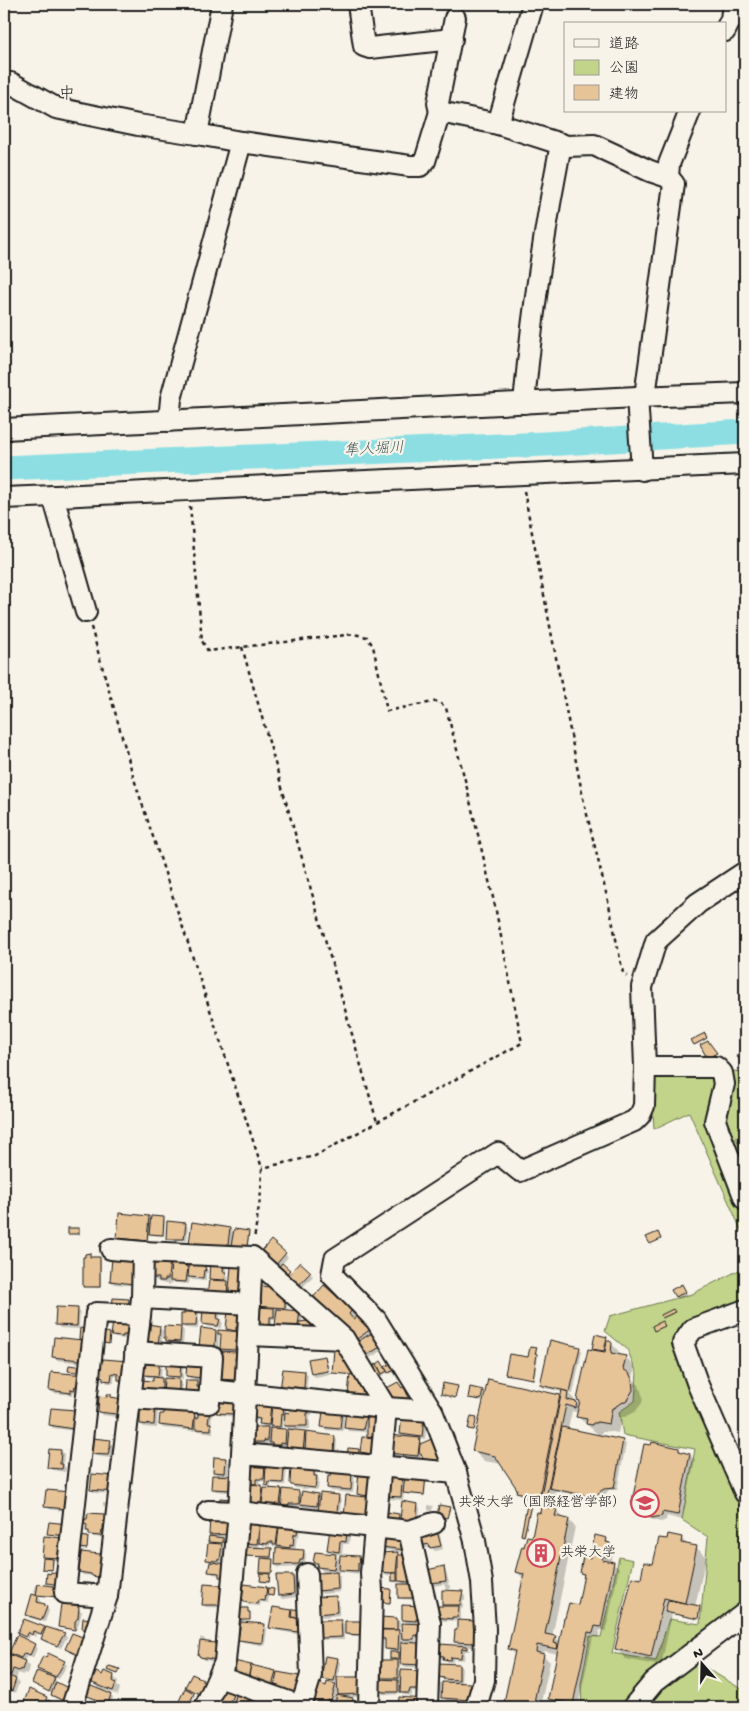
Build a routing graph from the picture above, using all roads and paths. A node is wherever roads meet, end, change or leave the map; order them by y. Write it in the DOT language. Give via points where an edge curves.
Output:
graph roads {
  1 [pos="222,4"];
  2 [pos="358,4"];
  3 [pos="533,4"];
  4 [pos="455,18"];
  5 [pos="452,38"];
  6 [pos="4,83"];
  7 [pos="440,112"];
  8 [pos="690,112"];
  9 [pos="498,124"];
  10 [pos="197,134"];
  11 [pos="240,142"];
  12 [pos="561,144"];
  13 [pos="668,177"];
  14 [pos="745,393"];
  15 [pos="641,397"];
  16 [pos="524,403"];
  17 [pos="169,421"];
  18 [pos="4,429"];
  19 [pos="745,464"];
  20 [pos="642,470"];
  21 [pos="521,475"];
  22 [pos="189,490"];
  23 [pos="53,496"];
  24 [pos="4,498"];
  25 [pos="86,612"];
  26 [pos="242,647"];
  27 [pos="745,872"];
  28 [pos="642,987"];
  29 [pos="645,1067"];
  30 [pos="377,1122"];
  31 [pos="262,1168"];
  32 [pos="745,1199"];
  33 [pos="111,1249"];
  34 [pos="143,1252"];
  35 [pos="252,1257"];
  36 [pos="250,1304"];
  37 [pos="141,1307"];
  38 [pos="745,1310"];
  39 [pos="248,1336"];
  40 [pos="344,1339"];
  41 [pos="136,1352"];
  42 [pos="210,1390"];
  43 [pos="245,1392"];
  44 [pos="130,1398"];
  45 [pos="386,1408"];
  46 [pos="432,1411"];
  47 [pos="242,1454"];
  48 [pos="381,1467"];
  49 [pos="456,1473"];
  50 [pos="745,1493"];
  51 [pos="208,1511"];
  52 [pos="239,1512"];
  53 [pos="434,1523"];
  54 [pos="375,1526"];
  55 [pos="409,1531"];
  56 [pos="307,1574"];
  57 [pos="107,1596"];
  58 [pos="745,1613"];
  59 [pos="219,1677"];
  60 [pos="259,1700"];
  61 [pos="72,1707"];
  62 [pos="205,1707"];
  63 [pos="302,1707"];
  64 [pos="368,1707"];
  65 [pos="427,1707"];
  66 [pos="476,1707"];
  67 [pos="633,1707"];
  1 -- 10 [label="street"];
  2 -- 5 [label="street" via="364,46 370,48"];
  3 -- 9 [label="street"];
  4 -- 5 [label="street"];
  5 -- 7 [label="street" via="438,103"];
  6 -- 10 [label="street" via="23,89 56,108"];
  7 -- 9 [label="street"];
  7 -- 11 [label="street" via="425,161 420,166"];
  8 -- 13 [label="street" via="669,164"];
  9 -- 12 [label="street"];
  10 -- 11 [label="street"];
  11 -- 17 [label="street" via="171,400"];
  12 -- 13 [label="street" via="594,145"];
  12 -- 16 [label="street" via="538,278"];
  13 -- 15 [label="street" via="674,184"];
  14 -- 15 [label="street"];
  15 -- 16 [label="street"];
  15 -- 20 [label="street"];
  16 -- 17 [label="street"];
  17 -- 18 [label="street"];
  19 -- 20 [label="street"];
  20 -- 21 [label="street"];
  21 -- 22 [label="street"];
  21 -- 28 [label="path" via="583,798 623,973"];
  22 -- 23 [label="street"];
  22 -- 26 [label="path" via="202,641 208,651"];
  23 -- 24 [label="street"];
  23 -- 25 [label="street"];
  25 -- 31 [label="path" via="134,779"];
  26 -- 30 [label="path"];
  26 -- 30 [label="path" via="354,634 367,637 373,646 387,711 438,701 446,708 495,906 522,1043"];
  27 -- 28 [label="street" via="698,902 656,941"];
  28 -- 29 [label="street"];
  29 -- 32 [label="street" via="716,1067 722,1073 724,1084 715,1121"];
  29 -- 46 [label="street" via="644,1106 634,1122 520,1171 498,1153 335,1260 332,1275 376,1320"];
  30 -- 31 [label="path" via="315,1156"];
  31 -- 35 [label="path"];
  33 -- 34 [label="street"];
  34 -- 35 [label="street"];
  34 -- 37 [label="street"];
  35 -- 36 [label="street"];
  35 -- 40 [label="street"];
  36 -- 37 [label="street"];
  36 -- 39 [label="street"];
  37 -- 41 [label="street"];
  37 -- 57 [label="street" via="96,1313 65,1593"];
  38 -- 50 [label="street" via="692,1329 683,1343"];
  39 -- 40 [label="street"];
  39 -- 43 [label="street"];
  40 -- 45 [label="street"];
  41 -- 42 [label="street" via="212,1357"];
  41 -- 44 [label="street"];
  42 -- 43 [label="street"];
  42 -- 44 [label="street" via="209,1403"];
  43 -- 45 [label="street"];
  43 -- 47 [label="street"];
  44 -- 57 [label="street"];
  45 -- 46 [label="street"];
  45 -- 48 [label="street"];
  46 -- 49 [label="street"];
  47 -- 48 [label="street"];
  47 -- 52 [label="street"];
  48 -- 49 [label="street"];
  48 -- 54 [label="street"];
  49 -- 66 [label="street" via="482,1582 484,1680"];
  51 -- 52 [label="street"];
  52 -- 54 [label="street"];
  52 -- 59 [label="street" via="226,1662"];
  53 -- 55 [label="street"];
  54 -- 55 [label="street"];
  54 -- 64 [label="street"];
  55 -- 65 [label="street" via="430,1623"];
  56 -- 63 [label="street" via="311,1675"];
  57 -- 61 [label="street"];
  58 -- 67 [label="street" via="654,1682"];
  59 -- 60 [label="street"];
  59 -- 62 [label="street"];
  60 -- 63 [label="street"];
}
